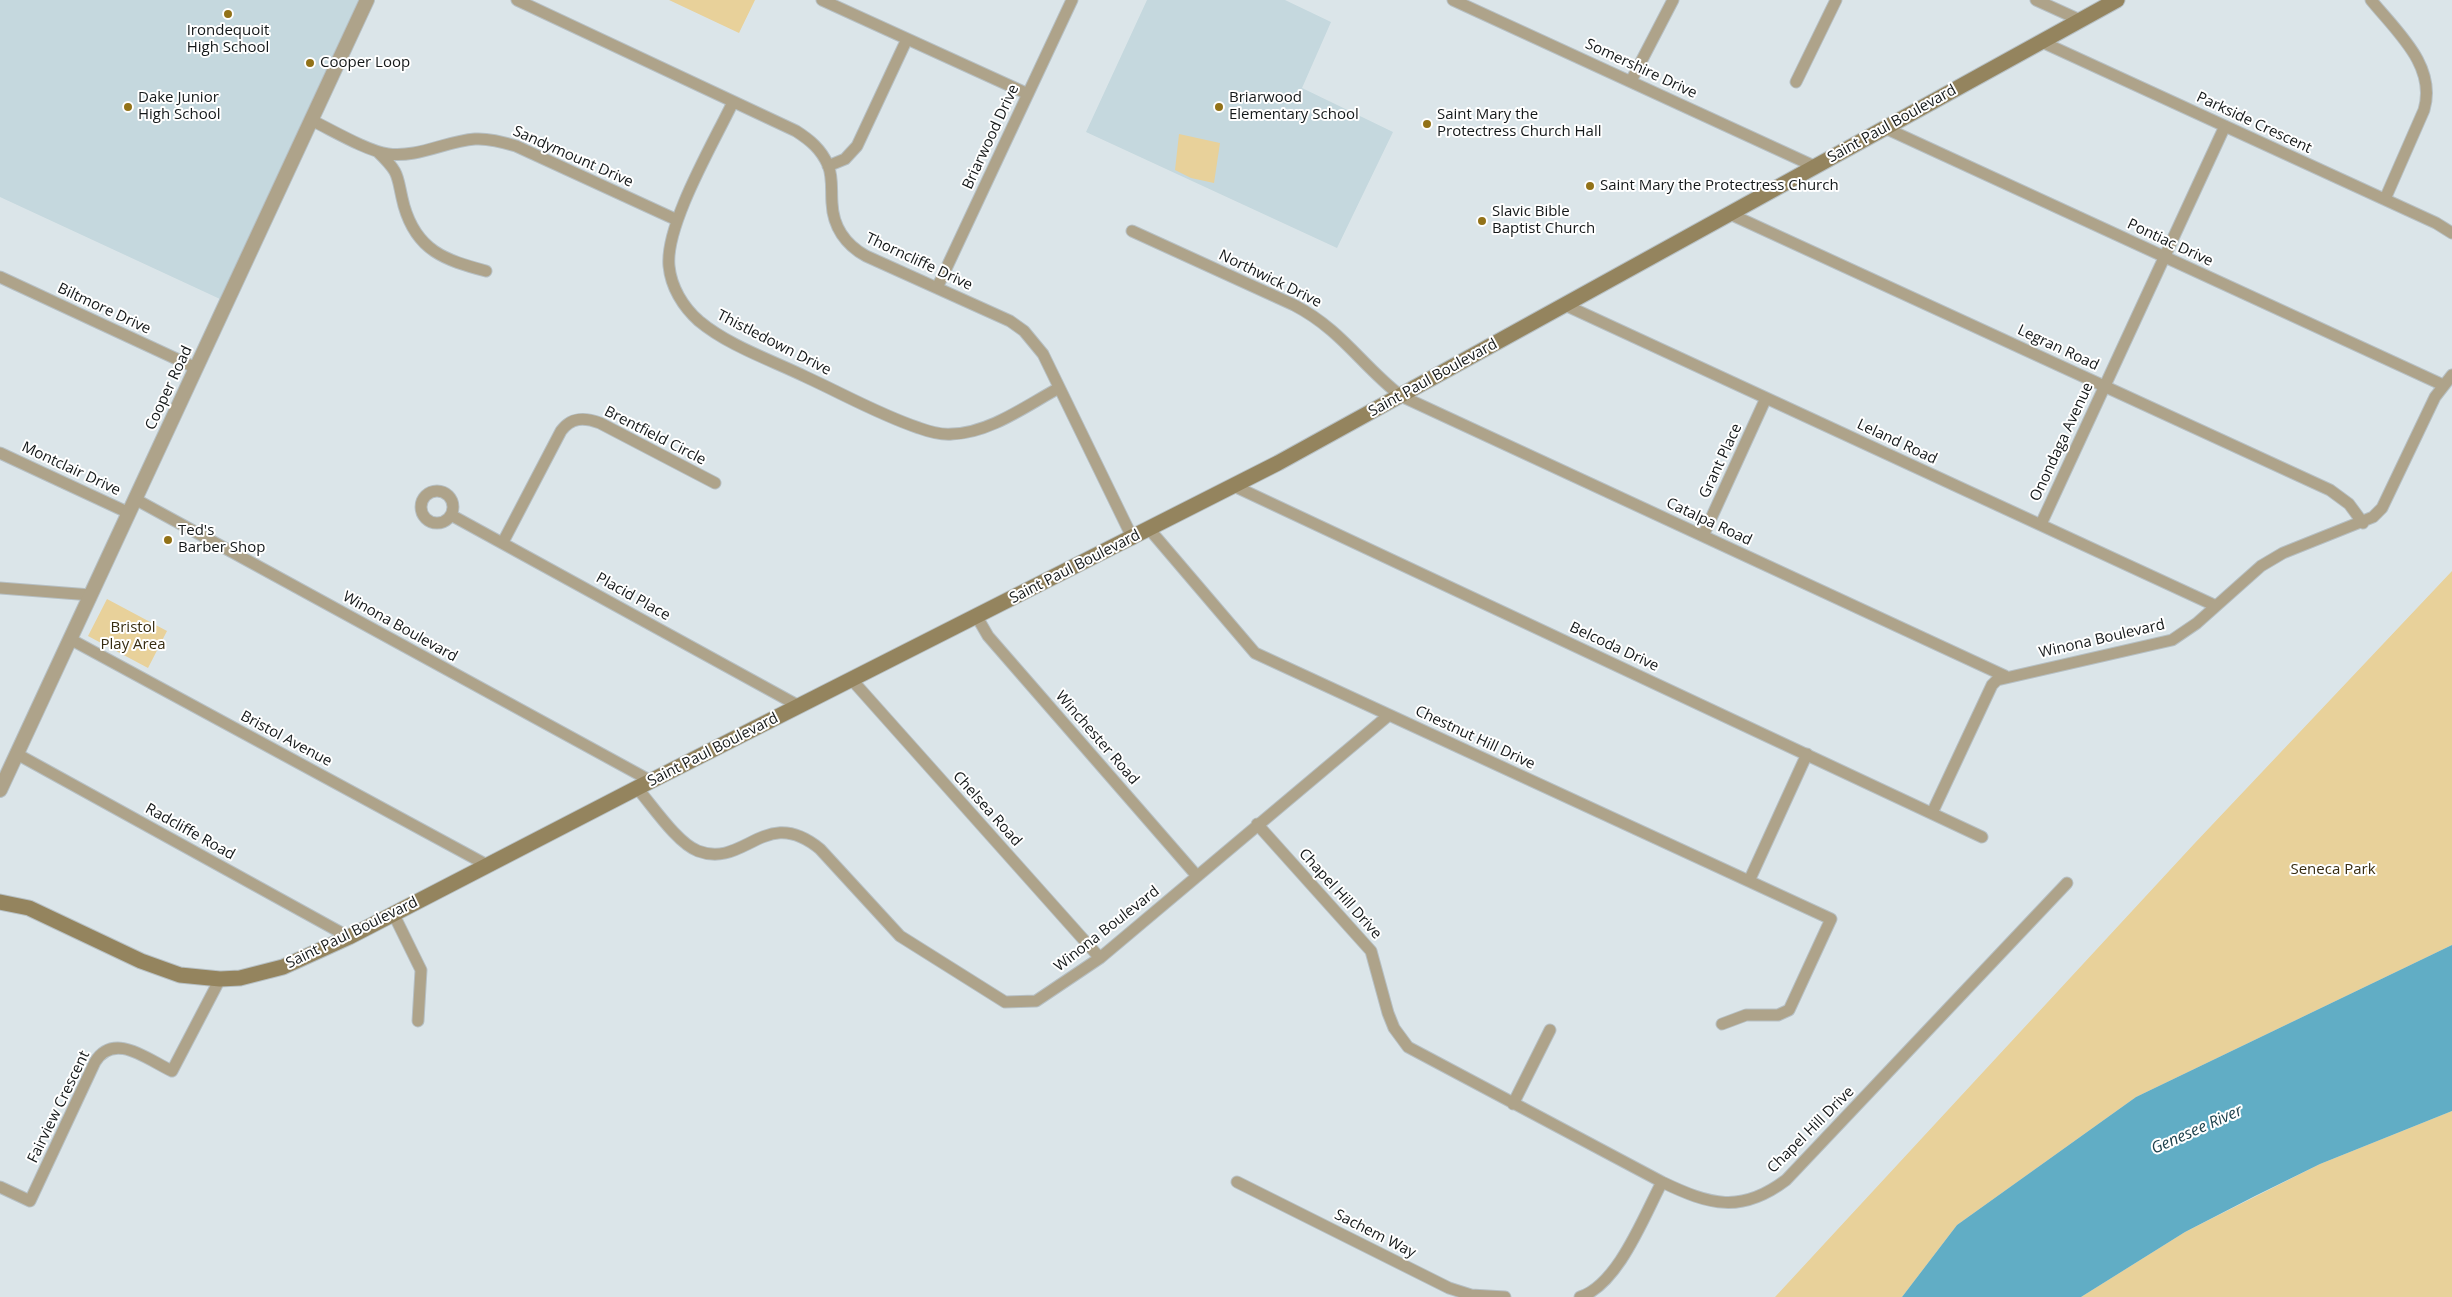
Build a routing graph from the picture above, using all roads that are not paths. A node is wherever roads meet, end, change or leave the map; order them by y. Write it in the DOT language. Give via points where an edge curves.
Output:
graph roads {
  1 [pos="367,0"];
  2 [pos="517,0"];
  3 [pos="822,0"];
  4 [pos="1072,0"];
  5 [pos="1453,0"];
  6 [pos="1673,0"];
  7 [pos="1836,0"];
  8 [pos="2036,0"];
  9 [pos="2117,0"];
  10 [pos="2371,0"];
  11 [pos="2080,20"];
  12 [pos="907,39"];
  13 [pos="2042,42"];
  14 [pos="1631,81"];
  15 [pos="1796,82"];
  16 [pos="1028,94"];
  17 [pos="733,102"];
  18 [pos="311,120"];
  19 [pos="2225,126"];
  20 [pos="1885,128"];
  21 [pos="377,151"];
  22 [pos="828,166"];
  23 [pos="1816,167"];
  24 [pos="2385,199"];
  25 [pos="1730,214"];
  26 [pos="677,220"];
  27 [pos="1132,232"];
  28 [pos="2452,233"];
  29 [pos="2164,256"];
  30 [pos="486,271"];
  31 [pos="0,278"];
  32 [pos="937,288"];
  33 [pos="1565,305"];
  34 [pos="196,368"];
  35 [pos="2452,375"];
  36 [pos="2443,385"];
  37 [pos="2104,386"];
  38 [pos="1059,388"];
  39 [pos="1401,396"];
  40 [pos="1766,398"];
  41 [pos="0,454"];
  42 [pos="715,483"];
  43 [pos="1234,486"];
  44 [pos="135,499"];
  45 [pos="129,512"];
  46 [pos="451,515"];
  47 [pos="2363,523"];
  48 [pos="2041,524"];
  49 [pos="1150,530"];
  50 [pos="1703,536"];
  51 [pos="1132,538"];
  52 [pos="503,542"];
  53 [pos="0,588"];
  54 [pos="91,595"];
  55 [pos="2216,606"];
  56 [pos="977,617"];
  57 [pos="70,639"];
  58 [pos="2005,676"];
  59 [pos="852,680"];
  60 [pos="799,706"];
  61 [pos="1389,715"];
  62 [pos="17,754"];
  63 [pos="1807,754"];
  64 [pos="651,781"];
  65 [pos="637,788"];
  66 [pos="0,790"];
  67 [pos="1932,813"];
  68 [pos="1257,824"];
  69 [pos="1982,837"];
  70 [pos="487,865"];
  71 [pos="1197,876"];
  72 [pos="1749,881"];
  73 [pos="2067,883"];
  74 [pos="0,902"];
  75 [pos="393,913"];
  76 [pos="349,936"];
  77 [pos="1100,958"];
  78 [pos="220,979"];
  79 [pos="418,1021"];
  80 [pos="1722,1024"];
  81 [pos="1550,1030"];
  82 [pos="1512,1104"];
  83 [pos="1237,1182"];
  84 [pos="1662,1182"];
  85 [pos="0,1187"];
  86 [pos="1505,1297"];
  87 [pos="1580,1297"];
  1 -- 18 [label="street, Cooper Road"];
  2 -- 17 [label="street, Thorncliffe Drive"];
  3 -- 12 [label="street"];
  4 -- 16 [label="street, Briarwood Drive"];
  5 -- 14 [label="street, Somershire Drive"];
  6 -- 14 [label="street"];
  7 -- 15 [label="street"];
  8 -- 11 [label="street"];
  9 -- 11 [label="main road, Saint Paul Boulevard"];
  10 -- 24 [label="street" via="2420,62 2428,97"];
  11 -- 13 [label="main road, Saint Paul Boulevard"];
  12 -- 16 [label="street"];
  12 -- 22 [label="street" via="857,146 845,159"];
  13 -- 19 [label="street, Parkside Crescent"];
  13 -- 20 [label="main road, Saint Paul Boulevard"];
  14 -- 23 [label="street, Somershire Drive"];
  16 -- 32 [label="street, Briarwood Drive"];
  17 -- 22 [label="street, Thorncliffe Drive" via="811,141"];
  17 -- 26 [label="street, Thistledown Drive"];
  18 -- 21 [label="street, Sandymount Drive"];
  18 -- 34 [label="street, Cooper Road"];
  19 -- 24 [label="street, Parkside Crescent"];
  19 -- 29 [label="street, Onondaga Avenue"];
  20 -- 23 [label="main road, Saint Paul Boulevard"];
  20 -- 29 [label="street, Pontiac Drive"];
  21 -- 26 [label="street, Sandymount Drive" via="404,154 474,139 501,141"];
  21 -- 30 [label="street" via="397,172 409,221 422,242 444,258"];
  22 -- 32 [label="street, Thorncliffe Drive" via="833,213 851,246"];
  23 -- 25 [label="main road, Saint Paul Boulevard"];
  24 -- 28 [label="street, Parkside Crescent" via="2436,222"];
  25 -- 33 [label="main road, Saint Paul Boulevard"];
  25 -- 37 [label="street, Legran Road"];
  26 -- 38 [label="street, Thistledown Drive" via="669,253 670,272 681,299 699,321 729,341 904,422 936,433 969,432 992,424"];
  27 -- 39 [label="street, Northwick Drive" via="1319,319"];
  29 -- 36 [label="street, Pontiac Drive"];
  29 -- 37 [label="street, Onondaga Avenue"];
  31 -- 34 [label="street, Biltmore Drive"];
  32 -- 38 [label="street, Thorncliffe Drive" via="1010,321 1024,331 1043,354"];
  33 -- 39 [label="main road, Saint Paul Boulevard"];
  33 -- 40 [label="street, Leland Road"];
  34 -- 44 [label="street, Cooper Road"];
  35 -- 36 [label="street, Winona Boulevard"];
  36 -- 47 [label="street, Winona Boulevard" via="2434,397 2382,508"];
  37 -- 47 [label="street, Legran Road" via="2330,490 2349,504"];
  37 -- 48 [label="street, Onondaga Avenue"];
  38 -- 51 [label="street, Thorncliffe Drive"];
  39 -- 43 [label="main road, Saint Paul Boulevard"];
  39 -- 50 [label="street, Catalpa Road"];
  40 -- 48 [label="street, Leland Road"];
  40 -- 50 [label="street, Grant Place"];
  41 -- 45 [label="street, Montclair Drive"];
  42 -- 52 [label="street, Brentfield Circle" via="600,423 577,419 561,431"];
  43 -- 49 [label="main road, Saint Paul Boulevard"];
  43 -- 63 [label="street, Belcoda Drive"];
  44 -- 45 [label="street, Cooper Road"];
  44 -- 64 [label="street, Winona Boulevard"];
  45 -- 54 [label="street, Cooper Road"];
  46 -- 52 [label="street, Placid Place"];
  47 -- 55 [label="street, Winona Boulevard" via="2283,553 2261,566"];
  48 -- 55 [label="street, Leland Road"];
  49 -- 51 [label="main road, Saint Paul Boulevard"];
  49 -- 61 [label="street, Chestnut Hill Drive" via="1255,653"];
  50 -- 58 [label="street, Catalpa Road"];
  51 -- 56 [label="main road, Saint Paul Boulevard"];
  52 -- 60 [label="street, Placid Place"];
  53 -- 54 [label="street"];
  54 -- 57 [label="street, Cooper Road"];
  55 -- 58 [label="street, Winona Boulevard" via="2185,632 2158,644"];
  56 -- 59 [label="main road, Saint Paul Boulevard"];
  56 -- 71 [label="street, Winchester Road" via="988,636"];
  57 -- 62 [label="street, Cooper Road"];
  57 -- 70 [label="street, Bristol Avenue"];
  58 -- 67 [label="street" via="1992,685"];
  59 -- 60 [label="main road, Saint Paul Boulevard"];
  59 -- 77 [label="street, Chelsea Road"];
  60 -- 64 [label="main road, Saint Paul Boulevard"];
  61 -- 68 [label="street, Winona Boulevard"];
  61 -- 72 [label="street, Chestnut Hill Drive"];
  62 -- 66 [label="street, Cooper Road"];
  62 -- 76 [label="street, Radcliffe Road"];
  63 -- 67 [label="street, Belcoda Drive"];
  63 -- 72 [label="street"];
  64 -- 65 [label="main road, Saint Paul Boulevard"];
  65 -- 70 [label="main road, Saint Paul Boulevard"];
  65 -- 77 [label="street, Winona Boulevard" via="680,839 708,854 721,854 776,833 796,833 806,838 900,936 1005,1002 1036,1001"];
  67 -- 69 [label="street, Belcoda Drive"];
  68 -- 71 [label="street, Winona Boulevard"];
  68 -- 82 [label="street, Chapel Hill Drive" via="1371,951 1388,1013 1405,1043 1418,1054"];
  70 -- 75 [label="main road, Saint Paul Boulevard"];
  71 -- 77 [label="street, Winona Boulevard"];
  72 -- 80 [label="street, Chestnut Hill Drive" via="1831,919 1789,1010 1778,1015 1746,1015"];
  73 -- 84 [label="street, Chapel Hill Drive" via="1774,1190 1748,1201 1717,1203"];
  74 -- 78 [label="main road, Saint Paul Boulevard" via="29,908 161,969 180,975"];
  75 -- 76 [label="main road, Saint Paul Boulevard"];
  75 -- 79 [label="street" via="421,970"];
  76 -- 78 [label="main road, Saint Paul Boulevard" via="262,974"];
  78 -- 85 [label="street, Fairview Crescent" via="172,1071 122,1047 112,1047 104,1052 95,1062 30,1201"];
  81 -- 82 [label="street"];
  82 -- 84 [label="street, Chapel Hill Drive"];
  83 -- 86 [label="street, Sachem Way" via="1449,1288 1471,1295"];
  84 -- 87 [label="street" via="1613,1273 1596,1290"];
}
